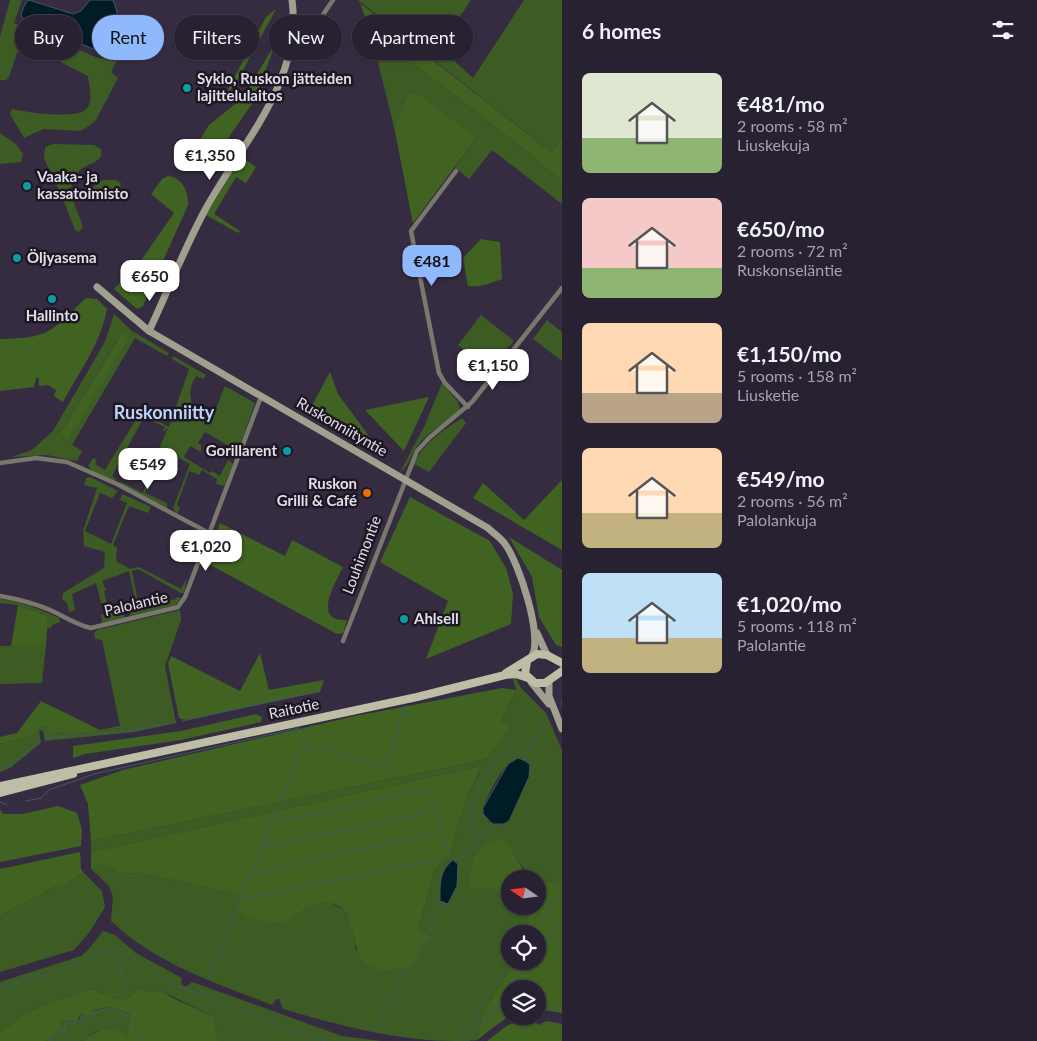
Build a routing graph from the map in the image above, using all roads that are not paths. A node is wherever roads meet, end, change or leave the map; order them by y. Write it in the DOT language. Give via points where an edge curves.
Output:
graph roads {
  1 [pos="292,0"];
  2 [pos="333,0"];
  3 [pos="293,15"];
  4 [pos="323,15"];
  5 [pos="287,60"];
  6 [pos="456,171"];
  7 [pos="97,287"];
  8 [pos="562,288"];
  9 [pos="149,331"];
  10 [pos="261,397"];
  11 [pos="468,407"];
  12 [pos="0,463"];
  13 [pos="404,479"];
  14 [pos="209,533"];
  15 [pos="0,596"];
  16 [pos="532,622"];
  17 [pos="343,640"];
  18 [pos="549,657"];
  19 [pos="530,658"];
  20 [pos="562,663"];
  21 [pos="562,671"];
  22 [pos="497,677"];
  23 [pos="551,679"];
  24 [pos="529,680"];
  25 [pos="556,715"];
  26 [pos="562,729"];
  27 [pos="95,766"];
  28 [pos="0,786"];
  29 [pos="0,793"];
  1 -- 3 [label="street"];
  2 -- 4 [label="street"];
  5 -- 9 [label="street" via="282,81 205,211"];
  6 -- 11 [label="street" via="411,232 439,372"];
  7 -- 9 [label="street, Ruskonniityntie"];
  8 -- 11 [label="street, Louhimontie"];
  9 -- 10 [label="street, Ruskonniityntie"];
  10 -- 13 [label="street, Ruskonniityntie"];
  10 -- 14 [label="street, Palolantie"];
  11 -- 13 [label="street, Louhimontie" via="422,444"];
  12 -- 14 [label="street" via="36,458 67,462 117,484"];
  13 -- 16 [label="street, Ruskonniityntie" via="488,528 505,543 517,564"];
  13 -- 17 [label="street, Louhimontie"];
  14 -- 15 [label="street, Palolantie" via="185,597 174,610 91,628 50,610"];
  16 -- 18 [label="street, Ruskonniityntie"];
  16 -- 19 [label="street, Ruskonniityntie" via="536,646"];
  18 -- 19 [label="main road"];
  18 -- 20 [label="main road"];
  18 -- 23 [label="main road" via="555,668"];
  19 -- 22 [label="main road, Raitotie"];
  19 -- 24 [label="main road" via="525,669"];
  21 -- 23 [label="main road"];
  22 -- 24 [label="main road, Raitotie" via="516,674"];
  22 -- 27 [label="main road, Raitotie"];
  23 -- 24 [label="main road" via="540,684"];
  23 -- 25 [label="street" via="549,696"];
  24 -- 25 [label="street" via="541,691"];
  25 -- 26 [label="street"];
  27 -- 28 [label="main road, Raitotie"];
  27 -- 29 [label="main road, Raitotie" via="56,780"];
}
